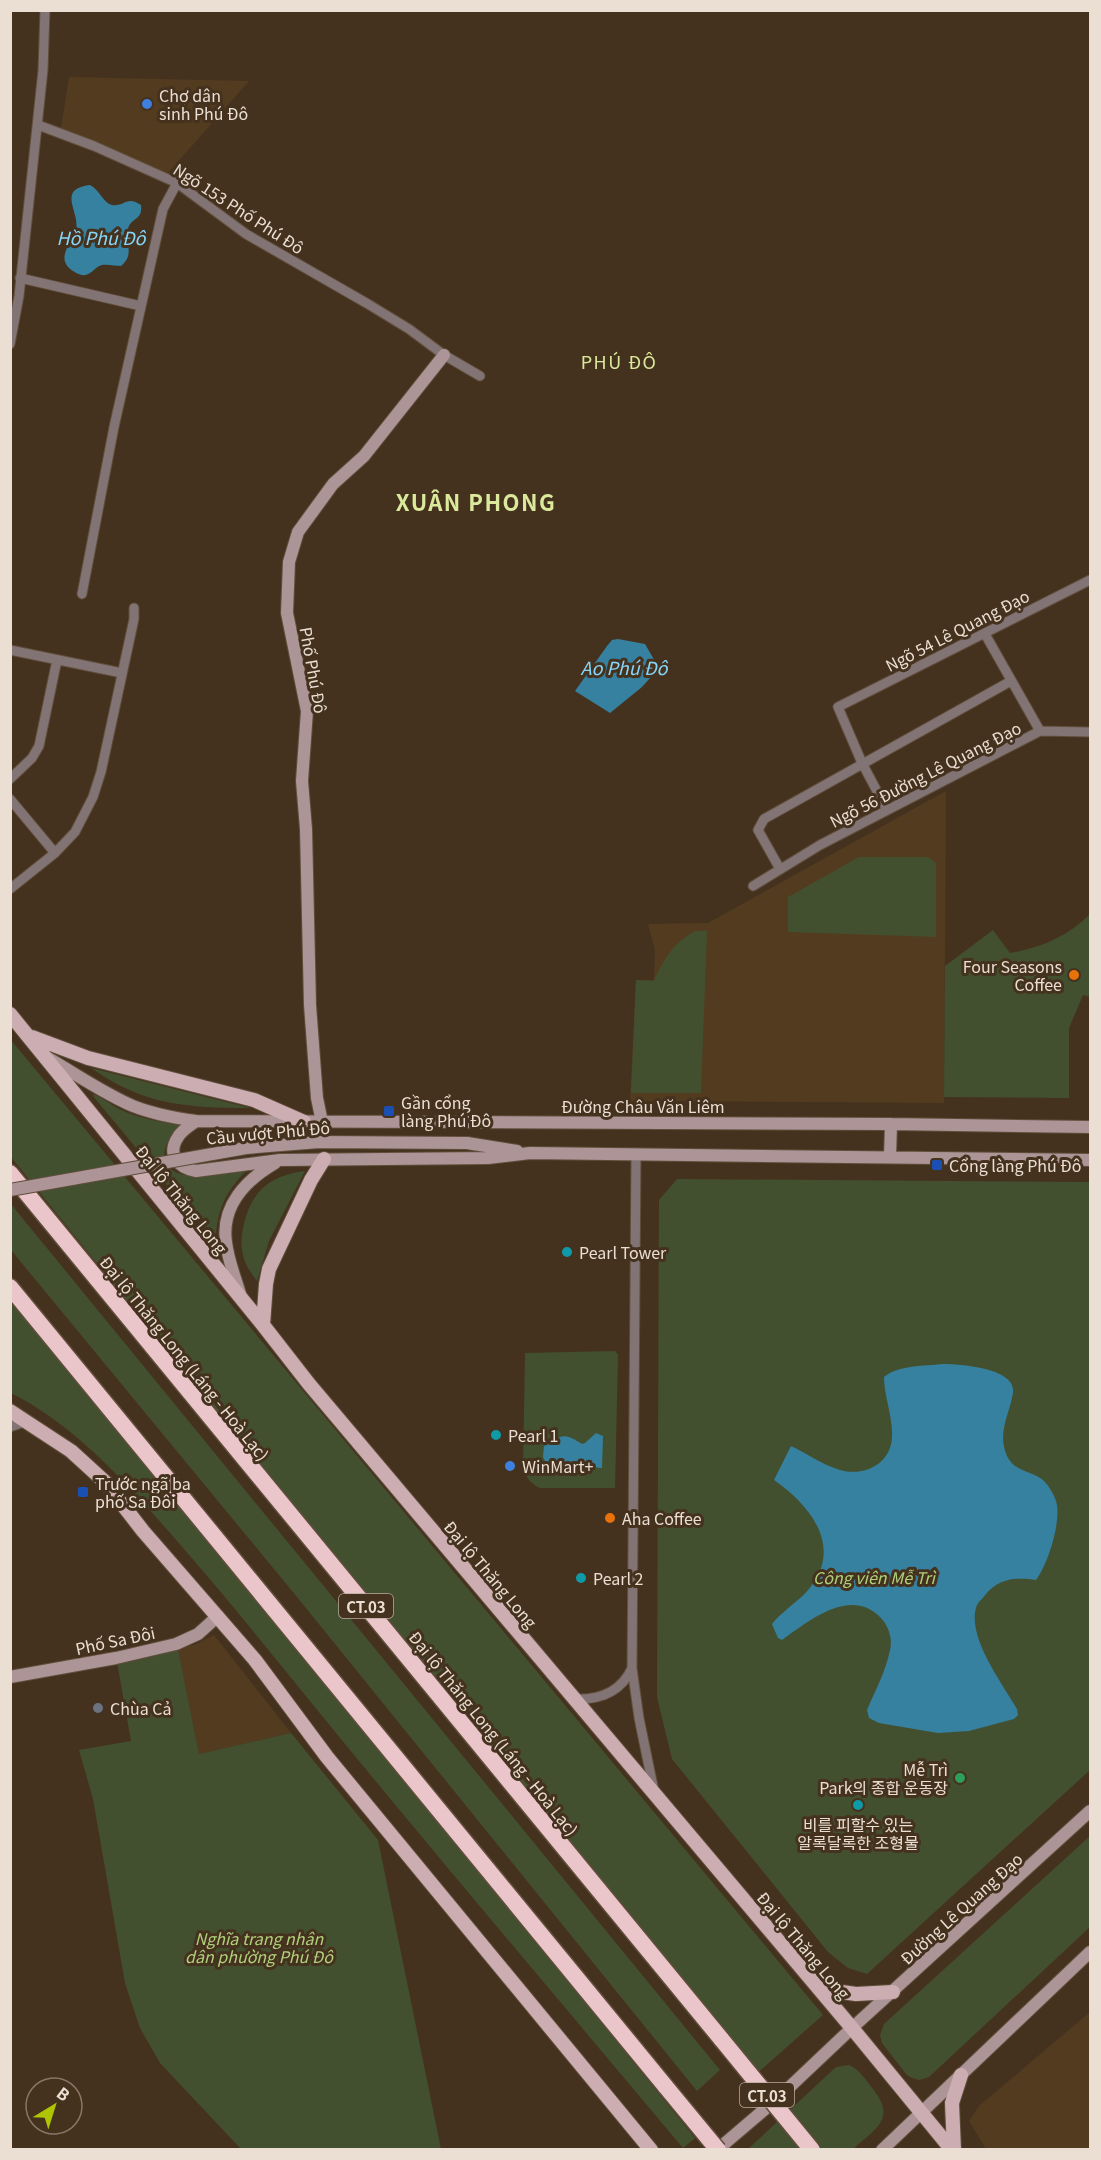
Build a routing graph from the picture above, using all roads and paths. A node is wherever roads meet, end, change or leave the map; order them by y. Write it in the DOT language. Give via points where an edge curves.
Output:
graph roads {
  1 [pos="45,10"];
  2 [pos="38,125"];
  3 [pos="177,183"];
  4 [pos="21,279"];
  5 [pos="141,306"];
  6 [pos="10,344"];
  7 [pos="444,355"];
  8 [pos="480,376"];
  9 [pos="1090,580"];
  10 [pos="82,594"];
  11 [pos="134,608"];
  12 [pos="985,634"];
  13 [pos="10,650"];
  14 [pos="57,660"];
  15 [pos="122,673"];
  16 [pos="1011,681"];
  17 [pos="1040,731"];
  18 [pos="1090,732"];
  19 [pos="862,763"];
  20 [pos="10,779"];
  21 [pos="10,799"];
  22 [pos="887,810"];
  23 [pos="55,854"];
  24 [pos="780,869"];
  25 [pos="753,886"];
  26 [pos="10,889"];
  27 [pos="10,1014"];
  28 [pos="28,1035"];
  29 [pos="47,1057"];
  30 [pos="196,1121"];
  31 [pos="304,1122"];
  32 [pos="322,1122"];
  33 [pos="891,1124"];
  34 [pos="1090,1127"];
  35 [pos="530,1153"];
  36 [pos="636,1154"];
  37 [pos="890,1157"];
  38 [pos="324,1159"];
  39 [pos="280,1160"];
  40 [pos="1090,1160"];
  41 [pos="10,1173"];
  42 [pos="10,1190"];
  43 [pos="10,1287"];
  44 [pos="241,1298"];
  45 [pos="263,1325"];
  46 [pos="10,1411"];
  47 [pos="27,1420"];
  48 [pos="10,1427"];
  49 [pos="218,1616"];
  50 [pos="632,1668"];
  51 [pos="10,1677"];
  52 [pos="574,1699"];
  53 [pos="655,1795"];
  54 [pos="1090,1811"];
  55 [pos="1090,1952"];
  56 [pos="819,1989"];
  57 [pos="892,1992"];
  58 [pos="852,2028"];
  59 [pos="961,2074"];
  60 [pos="923,2112"];
  61 [pos="645,2146"];
  62 [pos="718,2150"];
  63 [pos="812,2150"];
  64 [pos="882,2150"];
  65 [pos="953,2150"];
  1 -- 2 [label="street"];
  2 -- 3 [label="street, Ngõ 153 Phố Phú Đô"];
  2 -- 4 [label="street"];
  3 -- 5 [label="street" via="163,209"];
  3 -- 7 [label="street, Ngõ 153 Phố Phú Đô" via="246,234 409,329"];
  4 -- 5 [label="street"];
  4 -- 6 [label="street"];
  5 -- 10 [label="street"];
  7 -- 8 [label="street"];
  7 -- 32 [label="main road, Phố Phú Đô" via="364,456 333,484 298,532 289,562 287,613 307,711 302,781 310,994"];
  9 -- 12 [label="street, Ngõ 54 Lê Quang Đạo"];
  11 -- 15 [label="street"];
  12 -- 16 [label="street"];
  12 -- 19 [label="street, Ngõ 54 Lê Quang Đạo" via="838,707"];
  13 -- 14 [label="street"];
  14 -- 15 [label="street"];
  14 -- 20 [label="street" via="39,746"];
  15 -- 23 [label="street" via="93,797 75,832"];
  16 -- 17 [label="street"];
  16 -- 19 [label="street"];
  17 -- 18 [label="street, Ngõ 56 Đường Lê Quang Đạo"];
  17 -- 22 [label="street, Ngõ 56 Đường Lê Quang Đạo"];
  19 -- 22 [label="street"];
  19 -- 24 [label="street" via="764,819 758,830"];
  21 -- 23 [label="street"];
  22 -- 24 [label="street, Ngõ 56 Đường Lê Quang Đạo"];
  23 -- 26 [label="street"];
  24 -- 25 [label="street, Ngõ 56 Đường Lê Quang Đạo"];
  27 -- 28 [label="main road, Đại lộ Thăng Long"];
  28 -- 29 [label="main road, Đại lộ Thăng Long"];
  28 -- 31 [label="main road" via="88,1058 254,1100"];
  29 -- 30 [label="main road, Đường Châu Văn Liêm" via="134,1106"];
  29 -- 44 [label="main road, Đại lộ Thăng Long"];
  30 -- 31 [label="main road, Đường Châu Văn Liêm"];
  30 -- 39 [label="main road" via="178,1136 174,1145 174,1155 186,1169"];
  31 -- 32 [label="main road, Đường Châu Văn Liêm"];
  32 -- 33 [label="main road, Đường Châu Văn Liêm"];
  33 -- 34 [label="main road, Đường Châu Văn Liêm"];
  33 -- 37 [label="main road"];
  35 -- 36 [label="main road"];
  35 -- 38 [label="main road" via="488,1158"];
  35 -- 42 [label="main road, Cầu vượt Phú Đô, bridge" via="467,1143 319,1142 246,1148"];
  36 -- 37 [label="main road"];
  36 -- 50 [label="street"];
  37 -- 40 [label="main road"];
  38 -- 39 [label="main road"];
  38 -- 45 [label="main road" via="269,1269"];
  39 -- 44 [label="main road" via="244,1185 232,1203 225,1234"];
  41 -- 63 [label="highway, Đại lộ Thăng Long (Láng - Hoà Lạc) / CT.03, bridge"];
  43 -- 62 [label="highway, bridge"];
  44 -- 45 [label="main road, Đại lộ Thăng Long"];
  45 -- 52 [label="main road, Đại lộ Thăng Long"];
  46 -- 47 [label="main road"];
  47 -- 48 [label="street"];
  47 -- 49 [label="main road" via="71,1451 105,1482"];
  49 -- 51 [label="main road, Phố Sa Đôi" via="198,1634 176,1644"];
  49 -- 61 [label="main road" via="327,1757"];
  50 -- 52 [label="street" via="615,1690 601,1697"];
  50 -- 53 [label="street"];
  52 -- 53 [label="main road, Đại lộ Thăng Long"];
  53 -- 56 [label="main road, Đại lộ Thăng Long"];
  54 -- 57 [label="main road, Đường Lê Quang Đạo"];
  55 -- 59 [label="main road"];
  56 -- 57 [label="main road" via="856,1994"];
  56 -- 58 [label="main road, Đại lộ Thăng Long"];
  57 -- 58 [label="main road, Đường Lê Quang Đạo"];
  58 -- 60 [label="main road, Đại lộ Thăng Long"];
  58 -- 62 [label="main road, Đường Lê Quang Đạo"];
  59 -- 60 [label="main road"];
  59 -- 65 [label="main road" via="952,2103"];
  60 -- 64 [label="main road"];
  60 -- 65 [label="main road, Đại lộ Thăng Long"];
}
